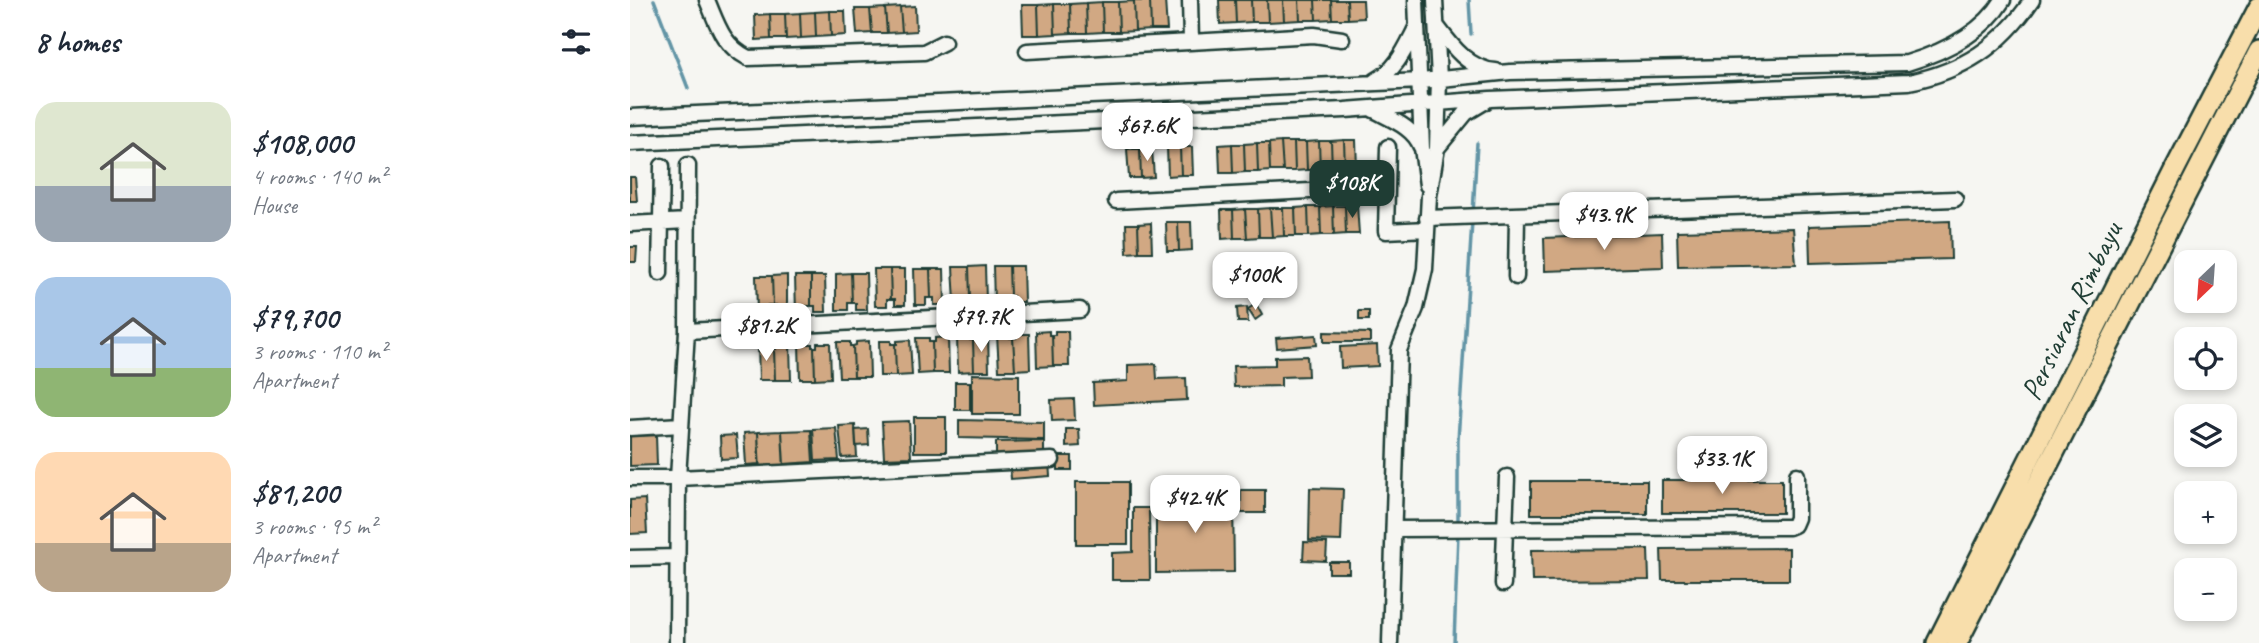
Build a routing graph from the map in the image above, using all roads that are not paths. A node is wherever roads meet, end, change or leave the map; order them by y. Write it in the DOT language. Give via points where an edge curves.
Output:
graph roads {
  1 [pos="707,0"];
  2 [pos="1190,0"];
  3 [pos="1416,0"];
  4 [pos="1435,0"];
  5 [pos="2003,0"];
  6 [pos="2032,0"];
  7 [pos="2251,0"];
  8 [pos="2259,7"];
  9 [pos="1435,24"];
  10 [pos="1418,26"];
  11 [pos="1342,39"];
  12 [pos="1191,41"];
  13 [pos="944,42"];
  14 [pos="1027,51"];
  15 [pos="2259,51"];
  16 [pos="1510,72"];
  17 [pos="1439,79"];
  18 [pos="1421,81"];
  19 [pos="1374,82"];
  20 [pos="1490,99"];
  21 [pos="1439,102"];
  22 [pos="1421,104"];
  23 [pos="1371,108"];
  24 [pos="630,117"];
  25 [pos="630,143"];
  26 [pos="1388,147"];
  27 [pos="1422,148"];
  28 [pos="1437,148"];
  29 [pos="688,165"];
  30 [pos="662,166"];
  31 [pos="2176,167"];
  32 [pos="1387,187"];
  33 [pos="1429,196"];
  34 [pos="1955,199"];
  35 [pos="1116,201"];
  36 [pos="1517,215"];
  37 [pos="687,221"];
  38 [pos="661,222"];
  39 [pos="630,223"];
  40 [pos="1427,223"];
  41 [pos="660,273"];
  42 [pos="1516,278"];
  43 [pos="1080,310"];
  44 [pos="687,331"];
  45 [pos="681,425"];
  46 [pos="630,428"];
  47 [pos="1052,460"];
  48 [pos="1797,475"];
  49 [pos="1507,477"];
  50 [pos="630,478"];
  51 [pos="678,478"];
  52 [pos="1505,528"];
  53 [pos="1394,529"];
  54 [pos="677,557"];
  55 [pos="630,558"];
  56 [pos="1503,584"];
  57 [pos="677,643"];
  58 [pos="1390,643"];
  59 [pos="1937,643"];
  60 [pos="1956,643"];
  1 -- 13 [label="street" via="723,39 748,58 924,52"];
  2 -- 12 [label="street"];
  3 -- 10 [label="street"];
  4 -- 9 [label="street"];
  5 -- 16 [label="street" via="1956,44 1907,63"];
  6 -- 20 [label="street" via="2017,23 1968,63 1909,82"];
  7 -- 31 [label="main road" via="2203,97"];
  8 -- 31 [label="main road, Persiaran Rimbayu"];
  9 -- 16 [label="street" via="1462,56 1489,71"];
  9 -- 17 [label="street"];
  10 -- 18 [label="street"];
  10 -- 19 [label="street" via="1395,67"];
  11 -- 12 [label="street"];
  12 -- 14 [label="street"];
  15 -- 60 [label="main road, Persiaran Rimbayu"];
  16 -- 17 [label="street"];
  17 -- 18 [label="street"];
  17 -- 21 [label="street"];
  18 -- 19 [label="street"];
  18 -- 22 [label="street"];
  19 -- 24 [label="street"];
  20 -- 21 [label="street"];
  20 -- 28 [label="street" via="1465,113"];
  21 -- 22 [label="street"];
  21 -- 28 [label="street"];
  22 -- 23 [label="street"];
  22 -- 27 [label="street"];
  23 -- 25 [label="street"];
  23 -- 27 [label="street" via="1418,137"];
  26 -- 32 [label="street"];
  27 -- 33 [label="street"];
  28 -- 33 [label="street"];
  29 -- 37 [label="street"];
  30 -- 38 [label="street"];
  31 -- 59 [label="main road, Persiaran Rimbayu"];
  32 -- 35 [label="street"];
  32 -- 40 [label="street" via="1386,231"];
  33 -- 40 [label="street"];
  34 -- 36 [label="street"];
  36 -- 40 [label="street"];
  36 -- 42 [label="street"];
  37 -- 38 [label="street"];
  37 -- 44 [label="street"];
  38 -- 39 [label="street"];
  38 -- 41 [label="street"];
  40 -- 53 [label="street" via="1425,270 1399,350"];
  43 -- 44 [label="street"];
  44 -- 45 [label="street"];
  45 -- 46 [label="street"];
  45 -- 51 [label="street"];
  47 -- 51 [label="street"];
  48 -- 52 [label="street" via="1797,518 1792,527"];
  49 -- 52 [label="street"];
  50 -- 51 [label="street"];
  51 -- 54 [label="street"];
  52 -- 53 [label="street"];
  52 -- 56 [label="street"];
  53 -- 58 [label="street"];
  54 -- 55 [label="street"];
  54 -- 57 [label="street"];
}
